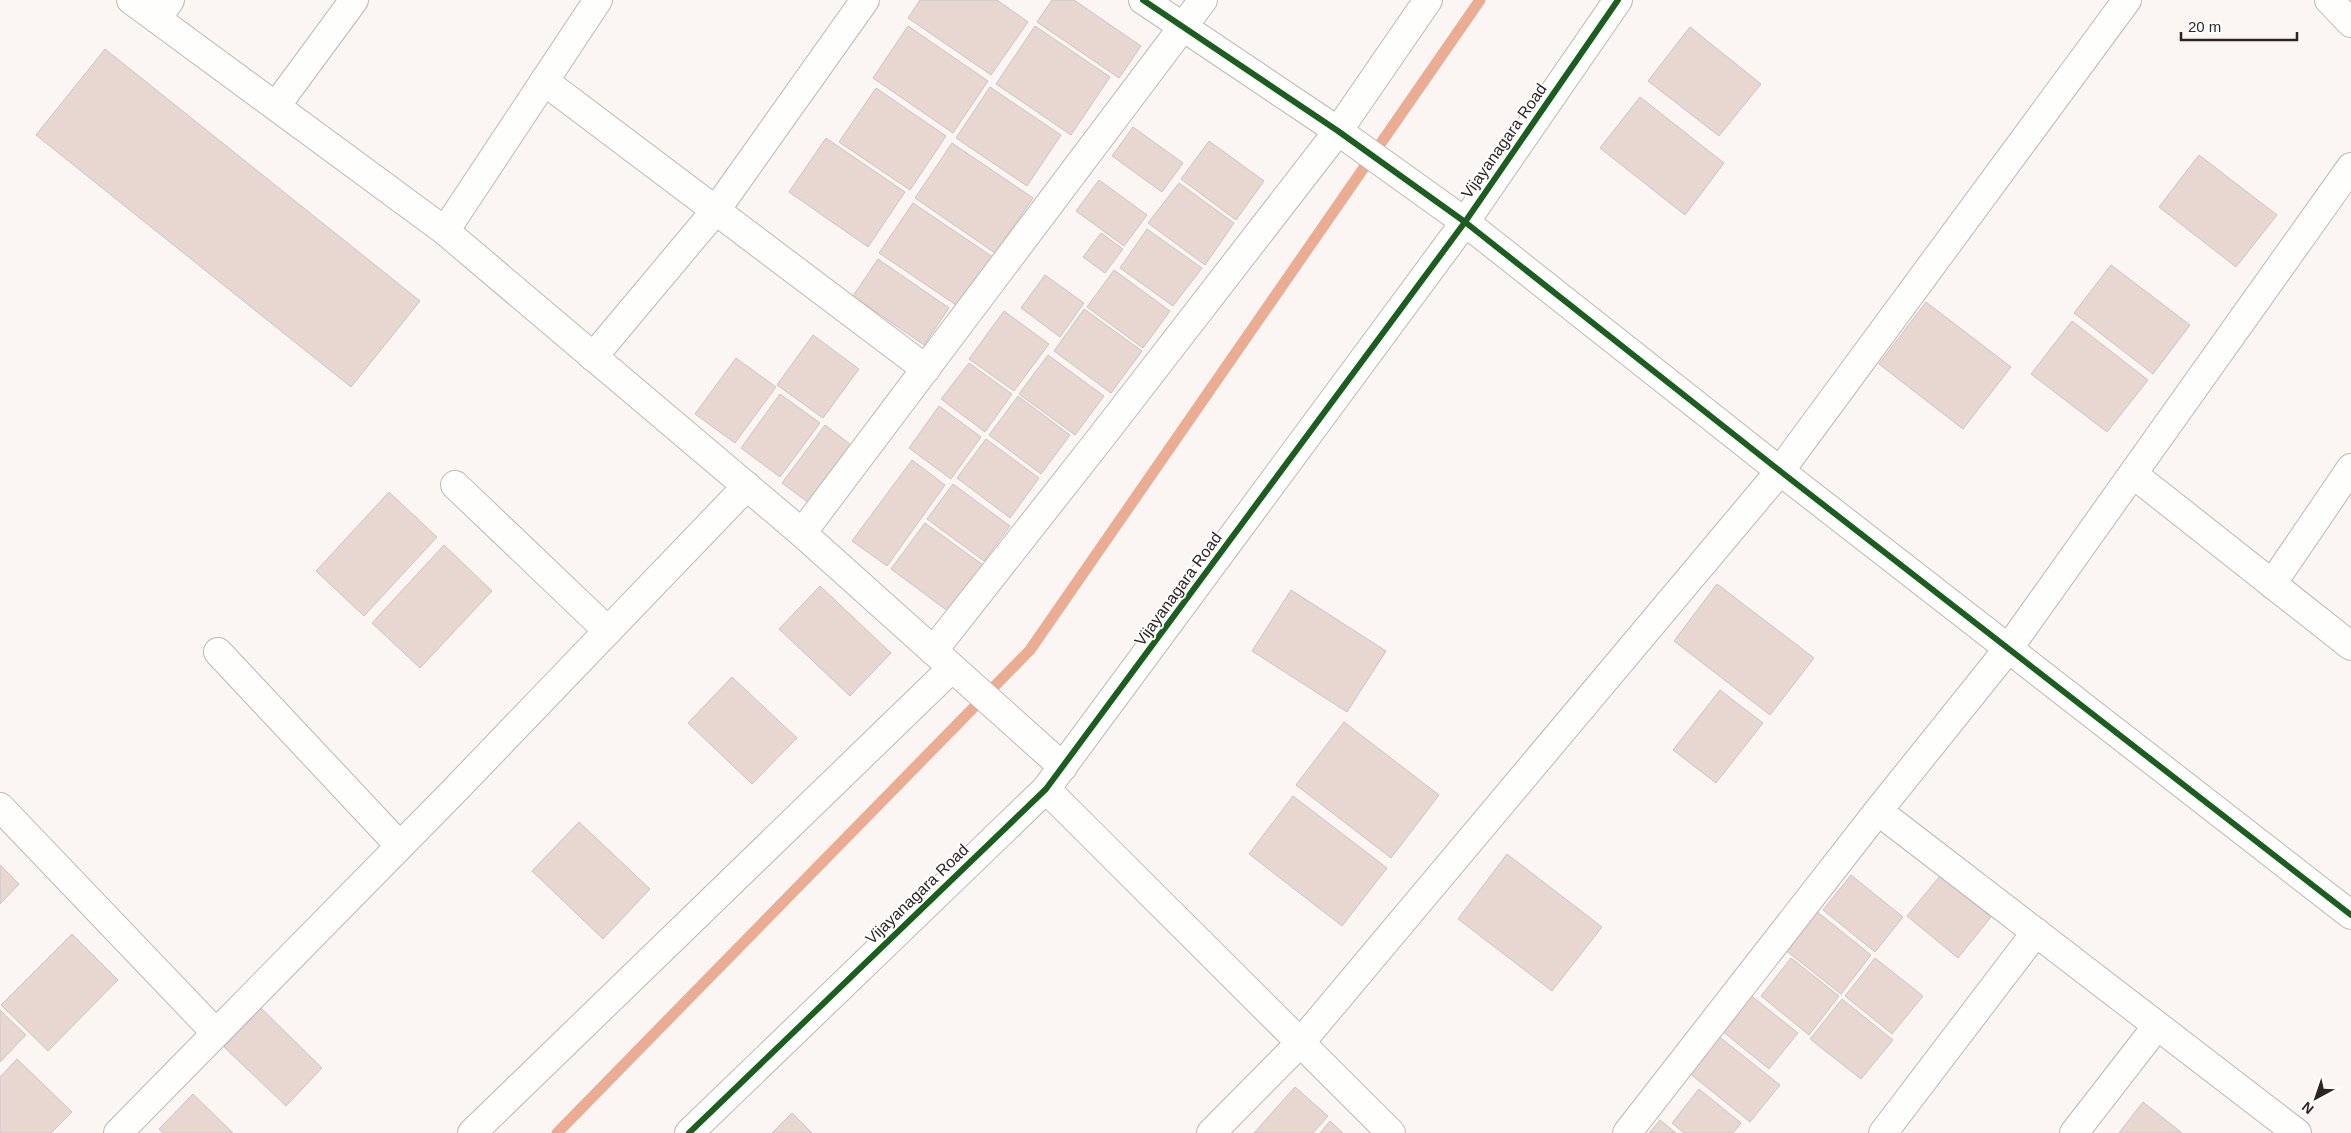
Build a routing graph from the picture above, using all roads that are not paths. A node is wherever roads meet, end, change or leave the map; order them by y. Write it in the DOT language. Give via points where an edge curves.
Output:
graph roads {
  1 [pos="131,0"];
  2 [pos="354,0"];
  3 [pos="598,0"];
  4 [pos="865,0"];
  5 [pos="1143,0"];
  6 [pos="1203,0"];
  7 [pos="1428,0"];
  8 [pos="1618,0"];
  9 [pos="2127,0"];
  10 [pos="2329,0"];
  11 [pos="164,10"];
  12 [pos="2351,23"];
  13 [pos="1183,29"];
  14 [pos="544,81"];
  15 [pos="276,106"];
  16 [pos="1338,131"];
  17 [pos="2351,167"];
  18 [pos="716,210"];
  19 [pos="1465,222"];
  20 [pos="445,231"];
  21 [pos="593,357"];
  22 [pos="926,369"];
  23 [pos="2351,468"];
  24 [pos="1780,471"];
  25 [pos="2133,474"];
  26 [pos="455,485"];
  27 [pos="747,486"];
  28 [pos="802,533"];
  29 [pos="2272,584"];
  30 [pos="608,631"];
  31 [pos="2351,646"];
  32 [pos="2008,649"];
  33 [pos="218,652"];
  34 [pos="942,659"];
  35 [pos="1063,767"];
  36 [pos="1046,789"];
  37 [pos="0,807"];
  38 [pos="1878,811"];
  39 [pos="400,846"];
  40 [pos="2351,916"];
  41 [pos="2036,932"];
  42 [pos="2157,1026"];
  43 [pos="216,1033"];
  44 [pos="1301,1042"];
  45 [pos="118,1133"];
  46 [pos="472,1133"];
  47 [pos="689,1133"];
  48 [pos="1211,1133"];
  49 [pos="1391,1133"];
  50 [pos="1627,1133"];
  51 [pos="1883,1133"];
  52 [pos="2074,1133"];
  53 [pos="2297,1133"];
  1 -- 11 [label="street"];
  2 -- 15 [label="street"];
  3 -- 14 [label="street"];
  4 -- 18 [label="street"];
  5 -- 13 [label="street"];
  6 -- 13 [label="street"];
  7 -- 16 [label="street"];
  8 -- 19 [label="street, Vijayanagara Road"];
  9 -- 24 [label="street"];
  10 -- 12 [label="street"];
  11 -- 15 [label="street"];
  13 -- 16 [label="street"];
  13 -- 22 [label="street"];
  14 -- 18 [label="street"];
  14 -- 20 [label="street"];
  15 -- 20 [label="street"];
  16 -- 19 [label="street"];
  16 -- 34 [label="street" via="1099,440"];
  17 -- 25 [label="street"];
  18 -- 21 [label="street"];
  18 -- 22 [label="street"];
  19 -- 24 [label="street"];
  19 -- 35 [label="street, Vijayanagara Road"];
  20 -- 21 [label="street"];
  21 -- 27 [label="street"];
  22 -- 28 [label="street"];
  23 -- 29 [label="street"];
  24 -- 32 [label="street"];
  24 -- 44 [label="street"];
  25 -- 29 [label="street"];
  25 -- 32 [label="street"];
  26 -- 30 [label="street"];
  27 -- 28 [label="street"];
  27 -- 30 [label="street"];
  28 -- 34 [label="street"];
  29 -- 31 [label="street"];
  30 -- 39 [label="street"];
  32 -- 38 [label="street"];
  32 -- 40 [label="street"];
  33 -- 39 [label="street"];
  34 -- 35 [label="street"];
  34 -- 46 [label="street"];
  35 -- 36 [label="street, Vijayanagara Road"];
  36 -- 44 [label="street"];
  36 -- 47 [label="street, Vijayanagara Road"];
  37 -- 43 [label="street"];
  38 -- 41 [label="street"];
  38 -- 50 [label="street"];
  39 -- 43 [label="street"];
  41 -- 42 [label="street"];
  41 -- 51 [label="street"];
  42 -- 52 [label="street"];
  42 -- 53 [label="street"];
  43 -- 45 [label="street"];
  44 -- 48 [label="street"];
  44 -- 49 [label="street"];
}
